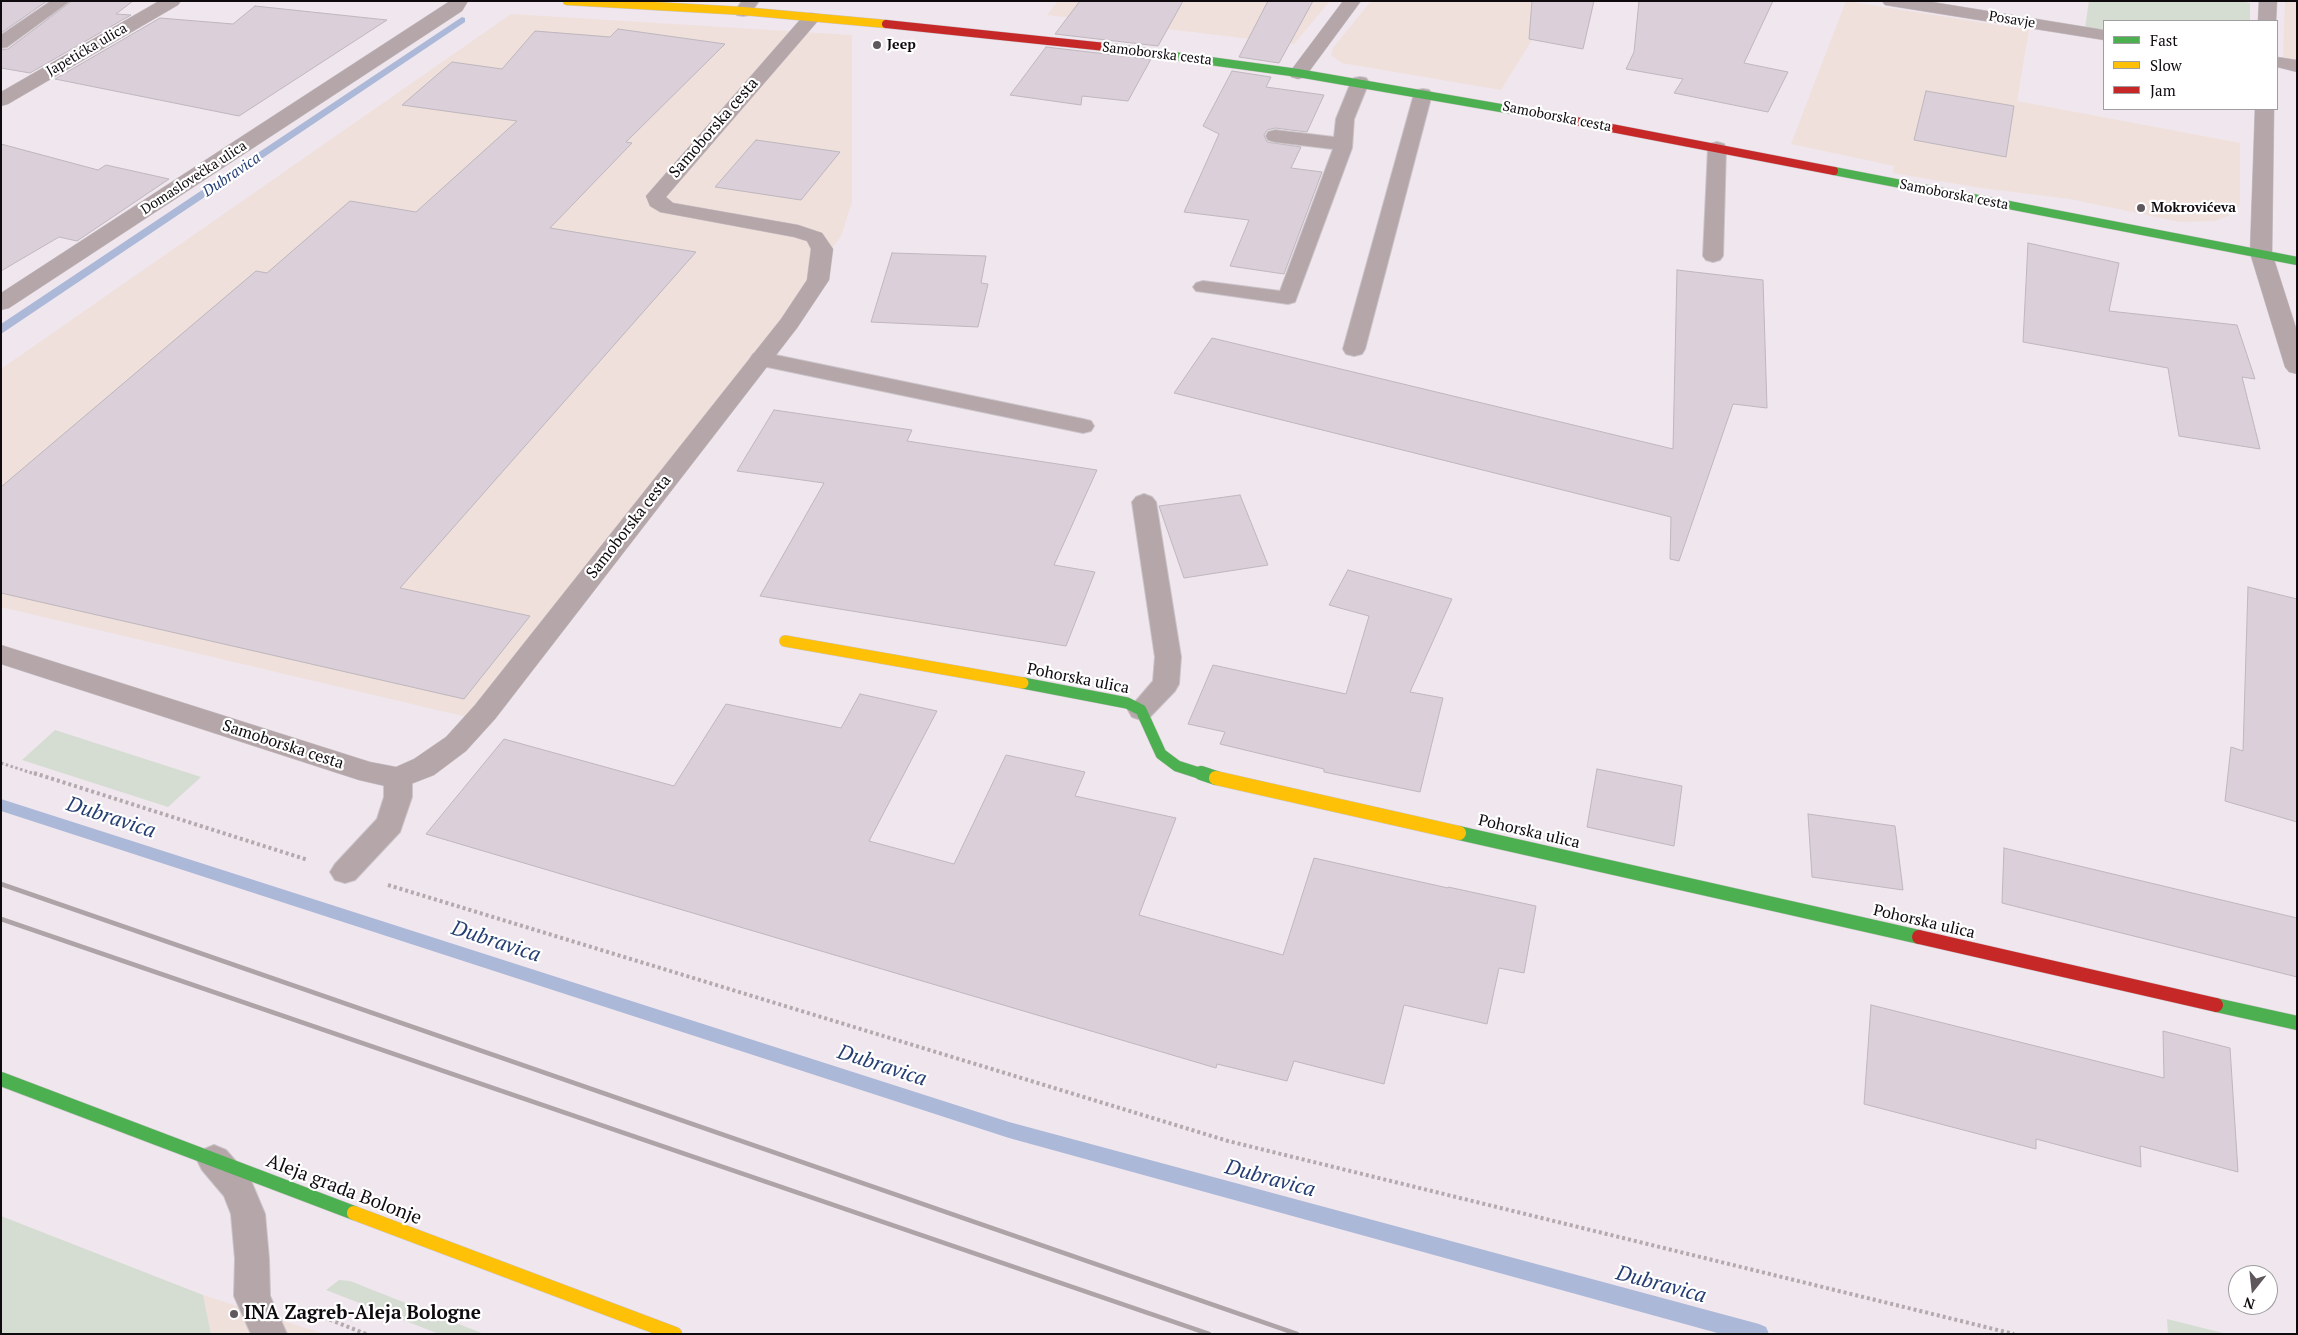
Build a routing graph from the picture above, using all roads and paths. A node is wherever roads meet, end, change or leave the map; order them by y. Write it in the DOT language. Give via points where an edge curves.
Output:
graph roads {
  1 [pos="62,1"];
  2 [pos="172,1"];
  3 [pos="459,1"];
  4 [pos="1352,1"];
  5 [pos="1891,1"];
  6 [pos="2268,1"];
  7 [pos="578,2"];
  8 [pos="747,6"];
  9 [pos="811,18"];
  10 [pos="2267,20"];
  11 [pos="2103,35"];
  12 [pos="1,43"];
  13 [pos="2278,62"];
  14 [pos="2297,66"];
  15 [pos="1298,73"];
  16 [pos="1360,82"];
  17 [pos="1423,94"];
  18 [pos="1,100"];
  19 [pos="2264,110"];
  20 [pos="1275,136"];
  21 [pos="1342,144"];
  22 [pos="1717,148"];
  23 [pos="2261,253"];
  24 [pos="1713,256"];
  25 [pos="2297,261"];
  26 [pos="1203,287"];
  27 [pos="1,303"];
  28 [pos="1354,349"];
  29 [pos="761,359"];
  30 [pos="2297,367"];
  31 [pos="1083,426"];
  32 [pos="1144,502"];
  33 [pos="785,642"];
  34 [pos="1,654"];
  35 [pos="1141,710"];
  36 [pos="1,763"];
  37 [pos="398,778"];
  38 [pos="345,872"];
  39 [pos="2297,1023"];
  40 [pos="1,1080"];
  41 [pos="214,1160"];
  42 [pos="313,1313"];
  43 [pos="269,1334"];
  44 [pos="366,1334"];
  45 [pos="675,1334"];
  46 [pos="2014,1334"];
  1 -- 12 [label="lane"];
  2 -- 18 [label="street, Japetićka ulica"];
  3 -- 27 [label="street, Domaslovečka ulica" via="456,7"];
  4 -- 15 [label="street"];
  5 -- 11 [label="street, Posavje"];
  6 -- 10 [label="street"];
  7 -- 8 [label="street, Samoborska cesta"];
  8 -- 9 [label="street, Samoborska cesta"];
  9 -- 15 [label="street, Samoborska cesta" via="975,32"];
  9 -- 29 [label="street, Samoborska cesta" via="656,196 656,202 667,208 798,231 815,237 822,249 818,280"];
  13 -- 14 [label="street"];
  15 -- 16 [label="street, Samoborska cesta"];
  16 -- 17 [label="street, Samoborska cesta"];
  16 -- 21 [label="lane" via="1345,119"];
  17 -- 22 [label="street, Samoborska cesta"];
  17 -- 28 [label="lane"];
  19 -- 23 [label="street"];
  20 -- 21 [label="lane"];
  21 -- 26 [label="lane" via="1288,298"];
  22 -- 23 [label="street, Samoborska cesta"];
  22 -- 24 [label="lane"];
  23 -- 25 [label="street, Samoborska cesta"];
  23 -- 30 [label="street"];
  29 -- 31 [label="lane"];
  29 -- 37 [label="street, Samoborska cesta" via="485,712 456,744 424,767"];
  32 -- 35 [label="lane" via="1168,657 1166,684"];
  33 -- 35 [label="street, Pohorska ulica" via="1109,698"];
  34 -- 37 [label="street, Samoborska cesta" via="369,772"];
  35 -- 39 [label="street, Pohorska ulica" via="1161,754 1177,766 1204,775"];
  36 -- 38 [label="path"];
  37 -- 38 [label="lane" via="398,797 390,824"];
  38 -- 46 [label="path" via="1228,1141"];
  40 -- 41 [label="street, Aleja grada Bolonje"];
  41 -- 43 [label="lane" via="237,1187 248,1214 252,1296"];
  41 -- 45 [label="street, Aleja grada Bolonje"];
  42 -- 44 [label="path"];
}
